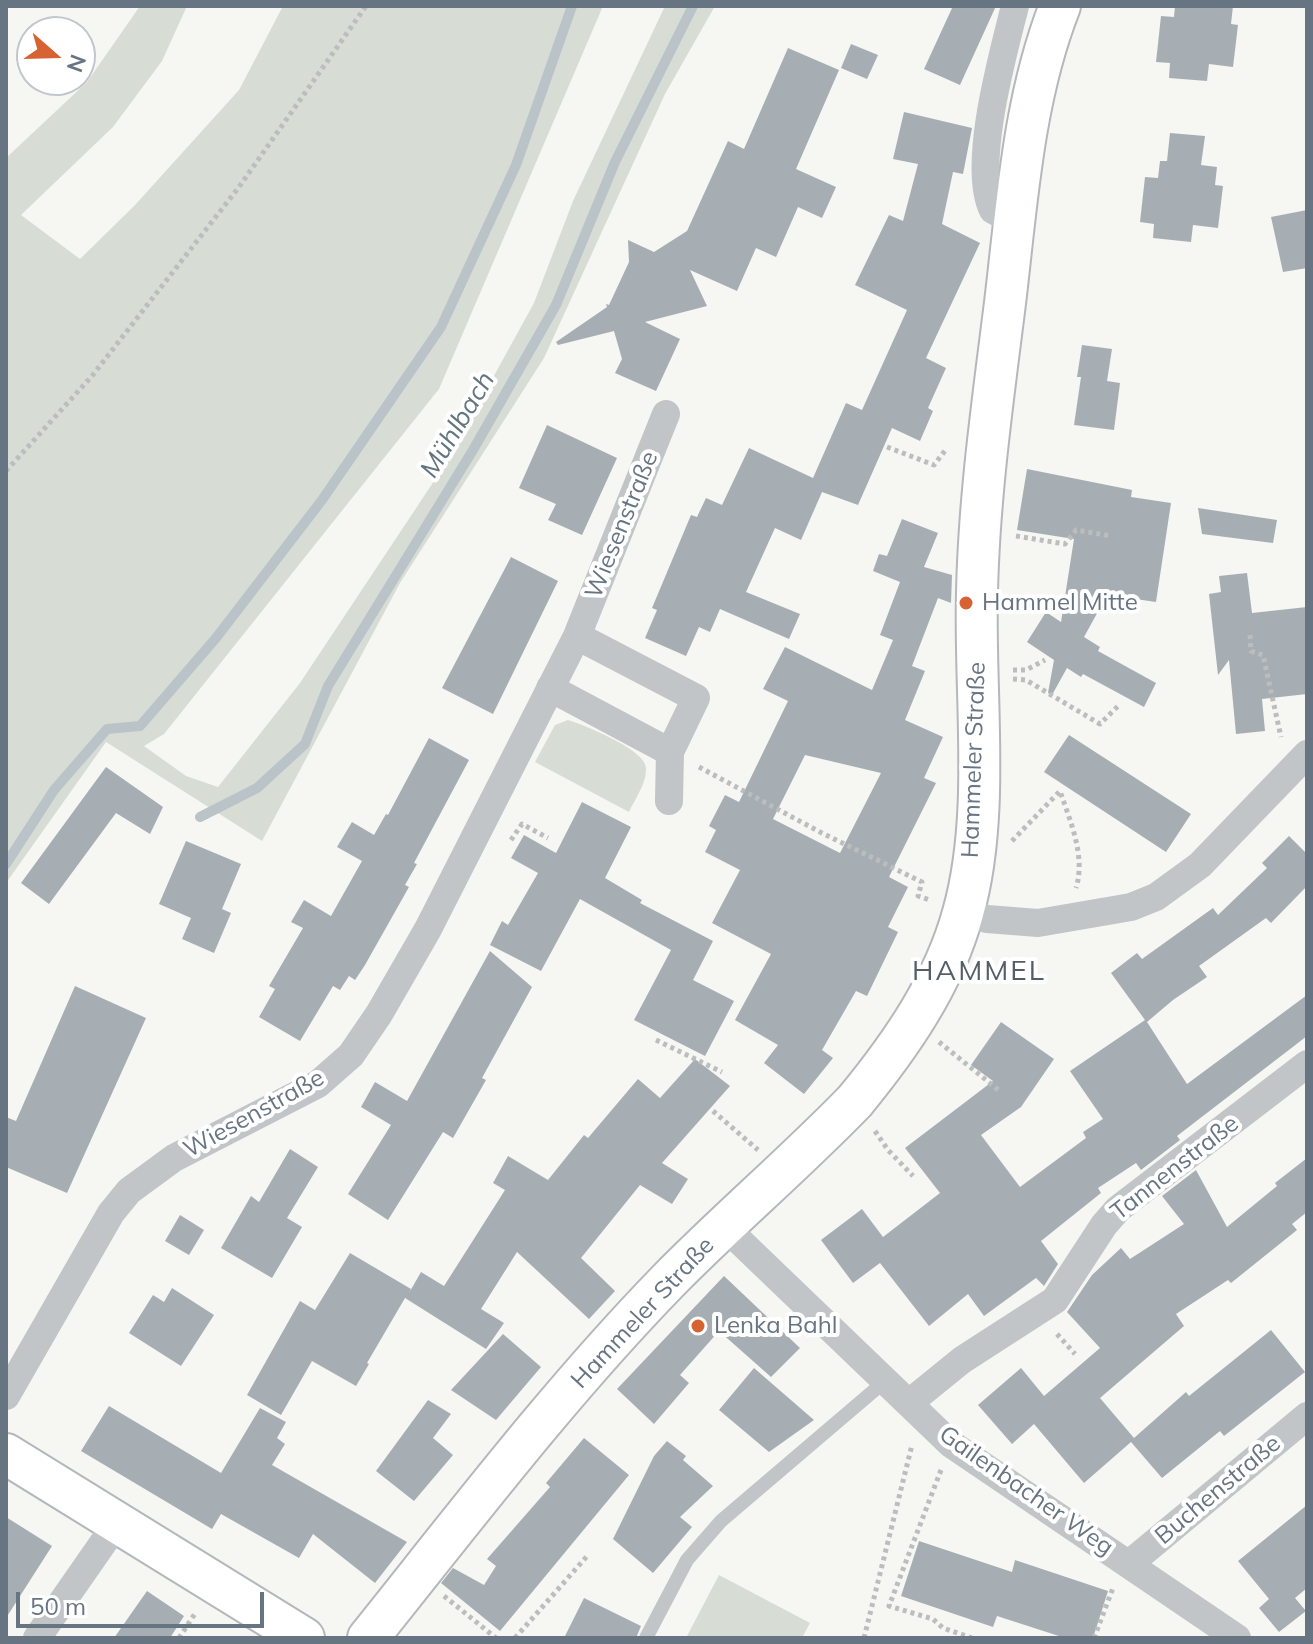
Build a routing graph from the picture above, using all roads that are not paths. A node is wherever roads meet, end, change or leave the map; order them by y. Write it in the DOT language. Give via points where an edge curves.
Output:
graph roads {
  1 [pos="1015,6"];
  2 [pos="1060,6"];
  3 [pos="1015,222"];
  4 [pos="666,414"];
  5 [pos="577,636"];
  6 [pos="550,688"];
  7 [pos="670,752"];
  8 [pos="1298,764"];
  9 [pos="669,801"];
  10 [pos="967,896"];
  11 [pos="1307,1064"];
  12 [pos="724,1226"];
  13 [pos="884,1382"];
  14 [pos="6,1396"];
  15 [pos="915,1408"];
  16 [pos="1307,1416"];
  17 [pos="6,1454"];
  18 [pos="117,1523"];
  19 [pos="1129,1564"];
  20 [pos="37,1638"];
  21 [pos="304,1638"];
  22 [pos="368,1638"];
  23 [pos="646,1638"];
  24 [pos="1237,1638"];
  1 -- 3 [label="street" via="991,120 986,185 993,210"];
  2 -- 3 [label="main road, Hammeler Straße" via="1026,128"];
  3 -- 10 [label="main road, Hammeler Straße" via="982,494 976,595 978,779"];
  4 -- 5 [label="street, Wiesenstraße"];
  5 -- 6 [label="street, Wiesenstraße"];
  5 -- 7 [label="street" via="696,698"];
  6 -- 7 [label="street"];
  6 -- 14 [label="street, Wiesenstraße" via="428,929 351,1055 318,1084 174,1158 129,1191 111,1213"];
  7 -- 9 [label="street"];
  8 -- 10 [label="street" via="1178,884 1131,907 1038,923 1013,922"];
  10 -- 12 [label="main road, Hammeler Straße" via="950,951 914,1022 879,1072"];
  11 -- 15 [label="street, Tannenstraße" via="1118,1209 1055,1300 962,1360"];
  12 -- 13 [label="street, Gailenbacher Weg"];
  12 -- 22 [label="main road, Hammeler Straße" via="586,1372"];
  13 -- 15 [label="street, Gailenbacher Weg"];
  13 -- 23 [label="lane" via="721,1521 687,1560"];
  15 -- 19 [label="street, Gailenbacher Weg" via="951,1444"];
  16 -- 19 [label="street, Buchenstraße"];
  17 -- 18 [label="main road"];
  18 -- 20 [label="street"];
  18 -- 21 [label="main road"];
  19 -- 24 [label="street, Gailenbacher Weg"];
}
